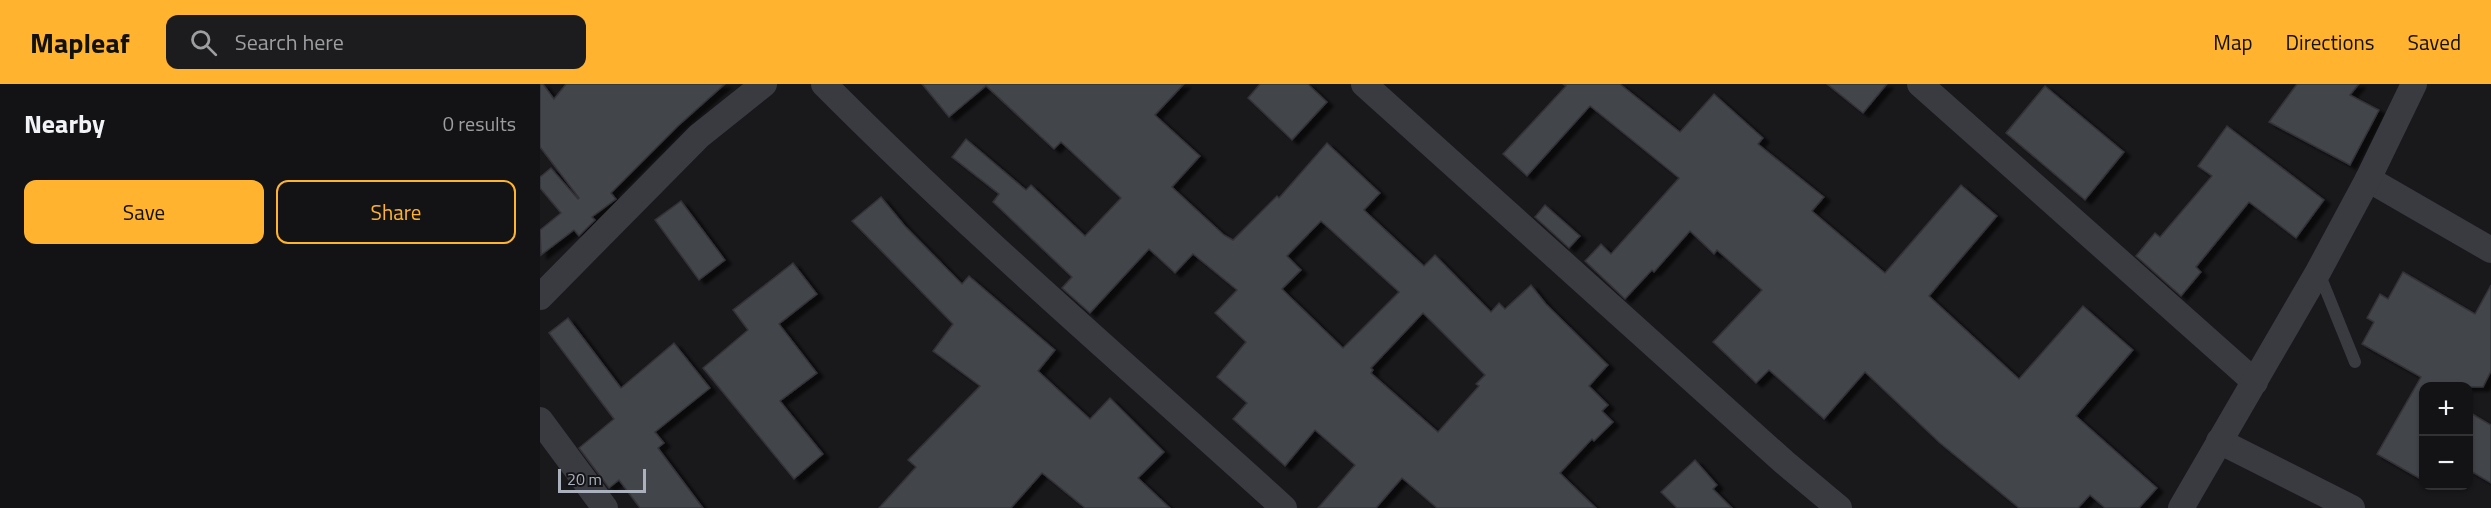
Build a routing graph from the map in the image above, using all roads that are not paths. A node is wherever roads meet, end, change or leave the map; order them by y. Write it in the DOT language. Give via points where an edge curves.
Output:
graph roads {
  1 [pos="764,84"];
  2 [pos="824,84"];
  3 [pos="1364,84"];
  4 [pos="1920,84"];
  5 [pos="2414,84"];
  6 [pos="2368,179"];
  7 [pos="2491,250"];
  8 [pos="2318,272"];
  9 [pos="540,297"];
  10 [pos="2355,362"];
  11 [pos="2255,382"];
  12 [pos="540,420"];
  13 [pos="2219,441"];
  14 [pos="605,508"];
  15 [pos="1284,508"];
  16 [pos="1839,508"];
  17 [pos="2181,508"];
  18 [pos="2352,508"];
  1 -- 9 [label="street" via="699,136"];
  2 -- 15 [label="street" via="916,173"];
  3 -- 16 [label="street"];
  4 -- 11 [label="street"];
  5 -- 6 [label="street"];
  6 -- 7 [label="street"];
  6 -- 8 [label="street"];
  8 -- 10 [label="lane"];
  8 -- 11 [label="street"];
  11 -- 13 [label="street"];
  12 -- 14 [label="street"];
  13 -- 17 [label="street"];
  13 -- 18 [label="street"];
}
